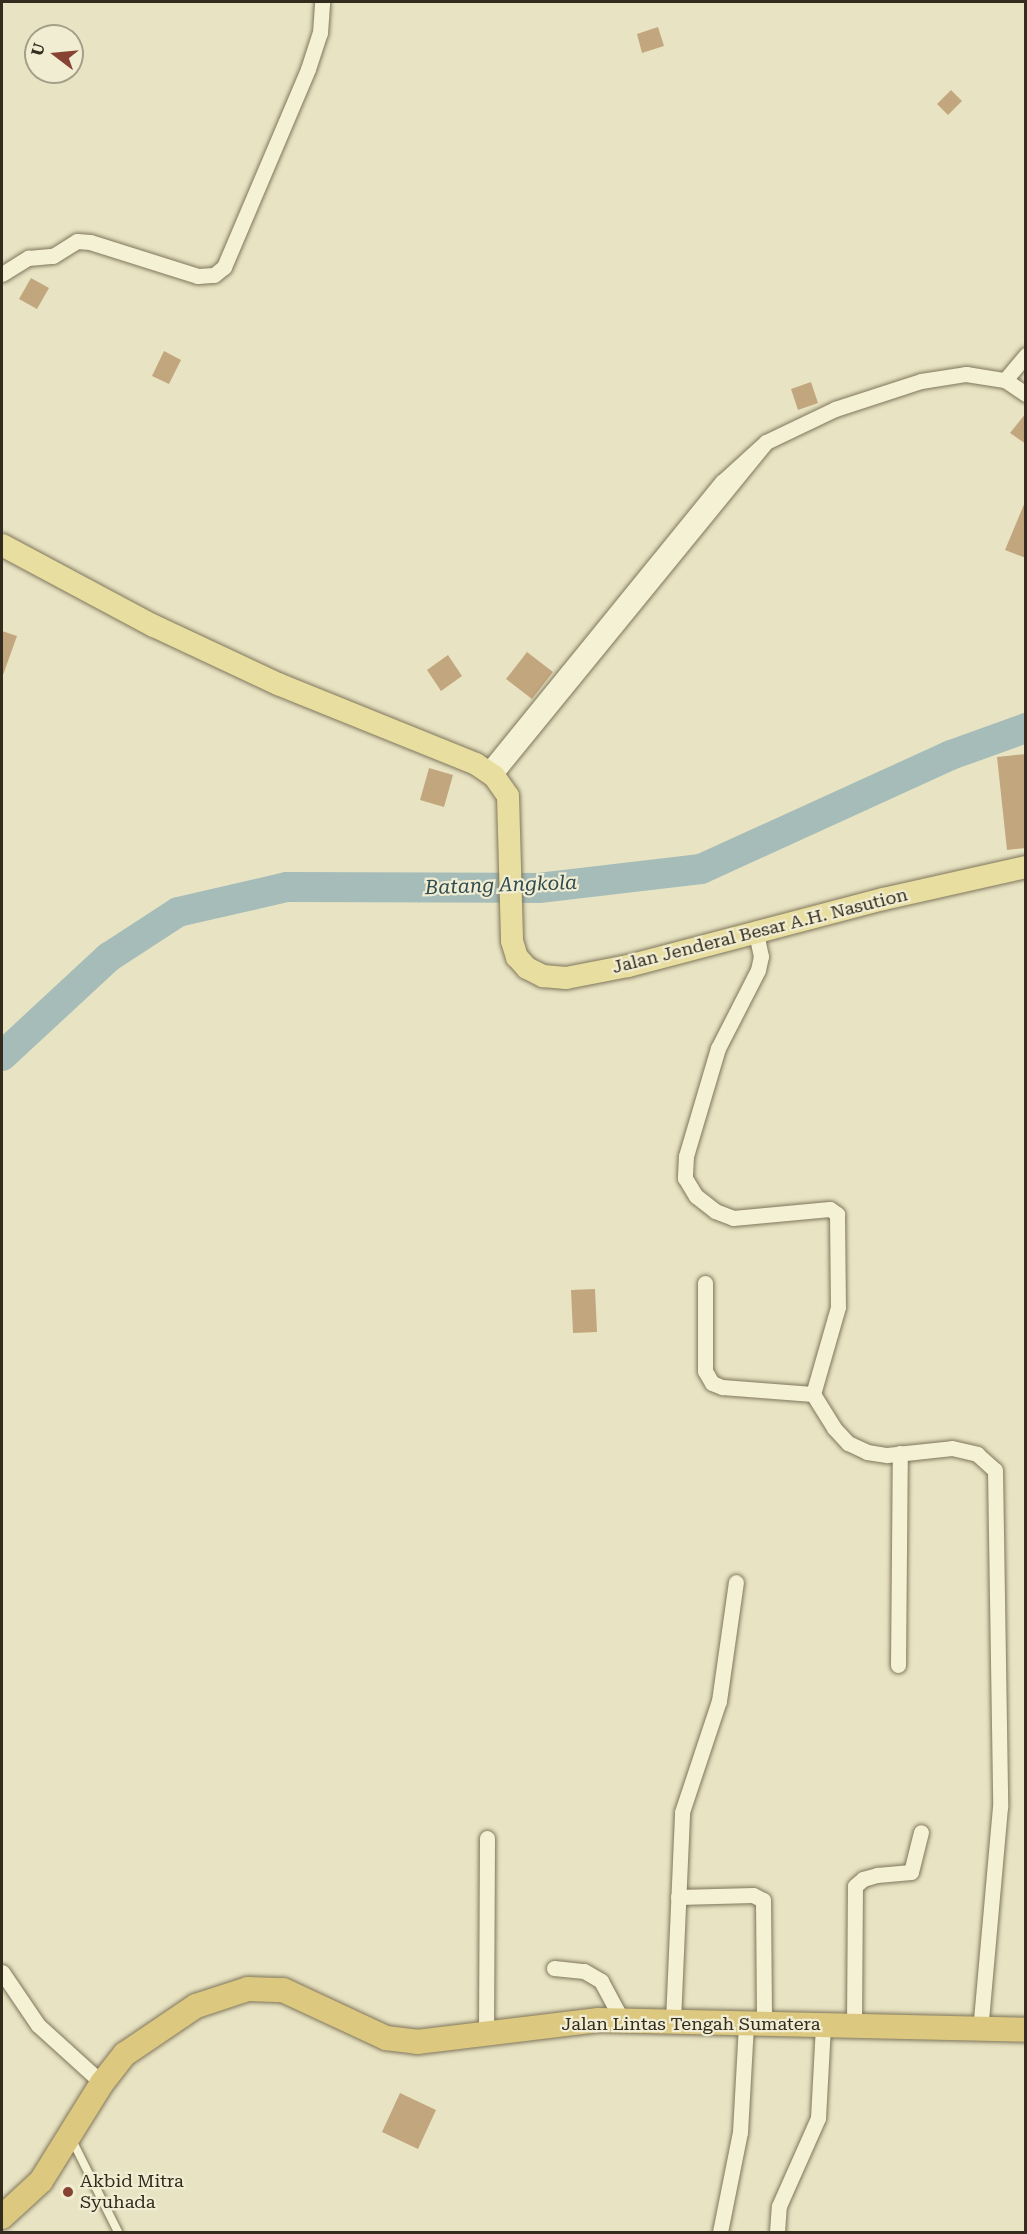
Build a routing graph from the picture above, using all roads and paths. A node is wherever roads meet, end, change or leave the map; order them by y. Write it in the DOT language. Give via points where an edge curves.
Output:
graph roads {
  1 [pos="322,2"];
  2 [pos="2,274"];
  3 [pos="1026,355"];
  4 [pos="1005,380"];
  5 [pos="1026,394"];
  6 [pos="2,545"];
  7 [pos="490,774"];
  8 [pos="1026,867"];
  9 [pos="756,933"];
  10 [pos="705,1283"];
  11 [pos="813,1394"];
  12 [pos="900,1453"];
  13 [pos="735,1582"];
  14 [pos="898,1665"];
  15 [pos="921,1832"];
  16 [pos="487,1838"];
  17 [pos="678,1897"];
  18 [pos="554,1968"];
  19 [pos="2,1972"];
  20 [pos="622,2020"];
  21 [pos="673,2022"];
  22 [pos="755,2023"];
  23 [pos="823,2025"];
  24 [pos="854,2026"];
  25 [pos="980,2029"];
  26 [pos="1026,2030"];
  27 [pos="486,2032"];
  28 [pos="102,2083"];
  29 [pos="69,2135"];
  30 [pos="2,2217"];
  31 [pos="118,2232"];
  32 [pos="720,2232"];
  33 [pos="777,2232"];
  1 -- 2 [label="street" via="320,33 308,69 224,267 214,275 198,276 77,241 53,256 28,258"];
  3 -- 4 [label="street"];
  4 -- 5 [label="street"];
  4 -- 7 [label="street" via="966,374 913,383 836,409 766,442"];
  6 -- 7 [label="main road" via="164,631 278,684 476,764"];
  7 -- 9 [label="main road, Jalan Jenderal Besar A.H. Nasution" via="508,796 512,941 517,957 527,968 543,976 566,978"];
  8 -- 9 [label="main road, Jalan Jenderal Besar A.H. Nasution"];
  9 -- 11 [label="street" via="761,956 759,970 718,1048 686,1156 686,1178 696,1196 733,1218 830,1209 837,1214 838,1307"];
  10 -- 11 [label="street" via="705,1371 712,1383"];
  11 -- 12 [label="street" via="848,1443 877,1455"];
  12 -- 14 [label="street"];
  12 -- 25 [label="street" via="964,1450 990,1462 996,1476 1000,1807"];
  13 -- 17 [label="street" via="719,1701 682,1812"];
  15 -- 24 [label="street" via="911,1872 877,1875 855,1886"];
  16 -- 27 [label="street"];
  17 -- 21 [label="street"];
  17 -- 22 [label="street" via="753,1895 762,1900"];
  18 -- 20 [label="street" via="584,1971 601,1981"];
  19 -- 28 [label="street" via="38,2025"];
  20 -- 21 [label="highway, Jalan Lintas Tengah Sumatera"];
  20 -- 27 [label="highway, Jalan Lintas Tengah Sumatera" via="550,2023"];
  21 -- 22 [label="highway, Jalan Lintas Tengah Sumatera"];
  22 -- 23 [label="highway, Jalan Lintas Tengah Sumatera"];
  22 -- 32 [label="street" via="740,2132"];
  23 -- 24 [label="highway, Jalan Lintas Tengah Sumatera"];
  23 -- 33 [label="street" via="818,2118 779,2206"];
  24 -- 25 [label="highway, Jalan Lintas Tengah Sumatera"];
  25 -- 26 [label="highway, Jalan Lintas Tengah Sumatera"];
  27 -- 28 [label="highway, Jalan Lintas Tengah Sumatera" via="417,2042 386,2038 283,1990 248,1989 196,2006 159,2028 125,2054"];
  28 -- 29 [label="highway, Jalan Lintas Tengah Sumatera"];
  29 -- 30 [label="highway, Jalan Lintas Tengah Sumatera" via="41,2181"];
  29 -- 31 [label="lane"];
}
